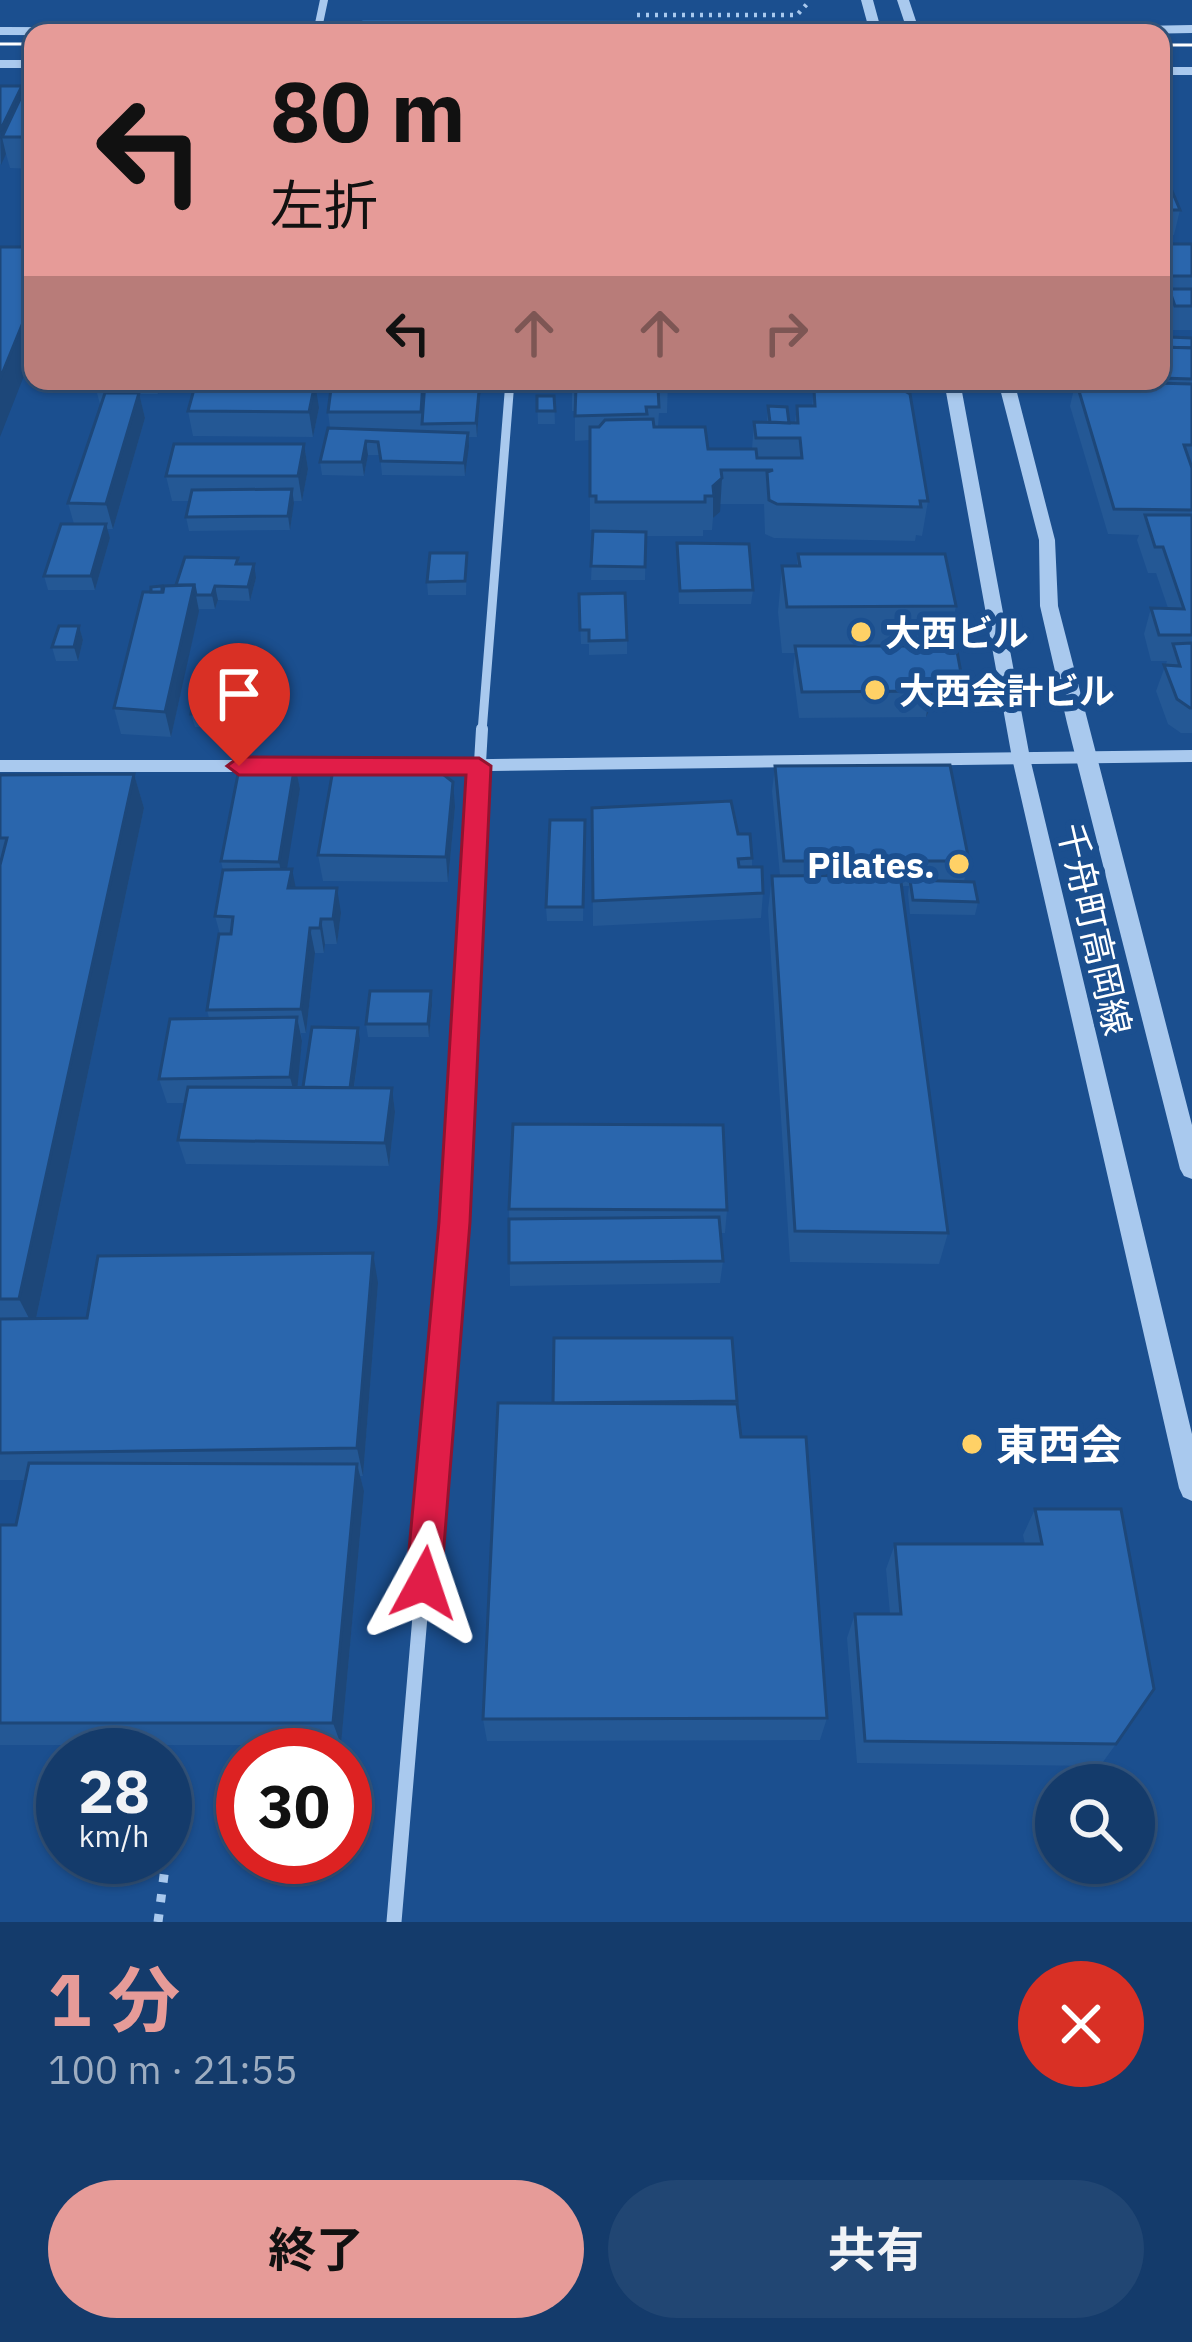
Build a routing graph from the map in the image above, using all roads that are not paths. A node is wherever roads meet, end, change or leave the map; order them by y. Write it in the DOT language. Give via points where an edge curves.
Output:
graph roads {
  1 [pos="510,390"];
  2 [pos="954,390"];
  3 [pos="1008,390"];
  4 [pos="1192,755"];
  5 [pos="1084,756"];
  6 [pos="1021,757"];
  7 [pos="0,766"];
  8 [pos="359,766"];
  9 [pos="407,766"];
  10 [pos="479,766"];
  11 [pos="1192,1168"];
  12 [pos="1192,1488"];
  13 [pos="394,1922"];
  1 -- 10 [label="street"];
  2 -- 6 [label="street, 千舟町高岡線"];
  3 -- 5 [label="street, 千舟町高岡線" via="1047,540 1049,606"];
  4 -- 5 [label="street"];
  5 -- 6 [label="street"];
  5 -- 11 [label="street, 千舟町高岡線"];
  6 -- 10 [label="street"];
  6 -- 12 [label="street, 千舟町高岡線"];
  7 -- 8 [label="street"];
  9 -- 10 [label="street"];
  10 -- 13 [label="street" via="454,1222"];
}
